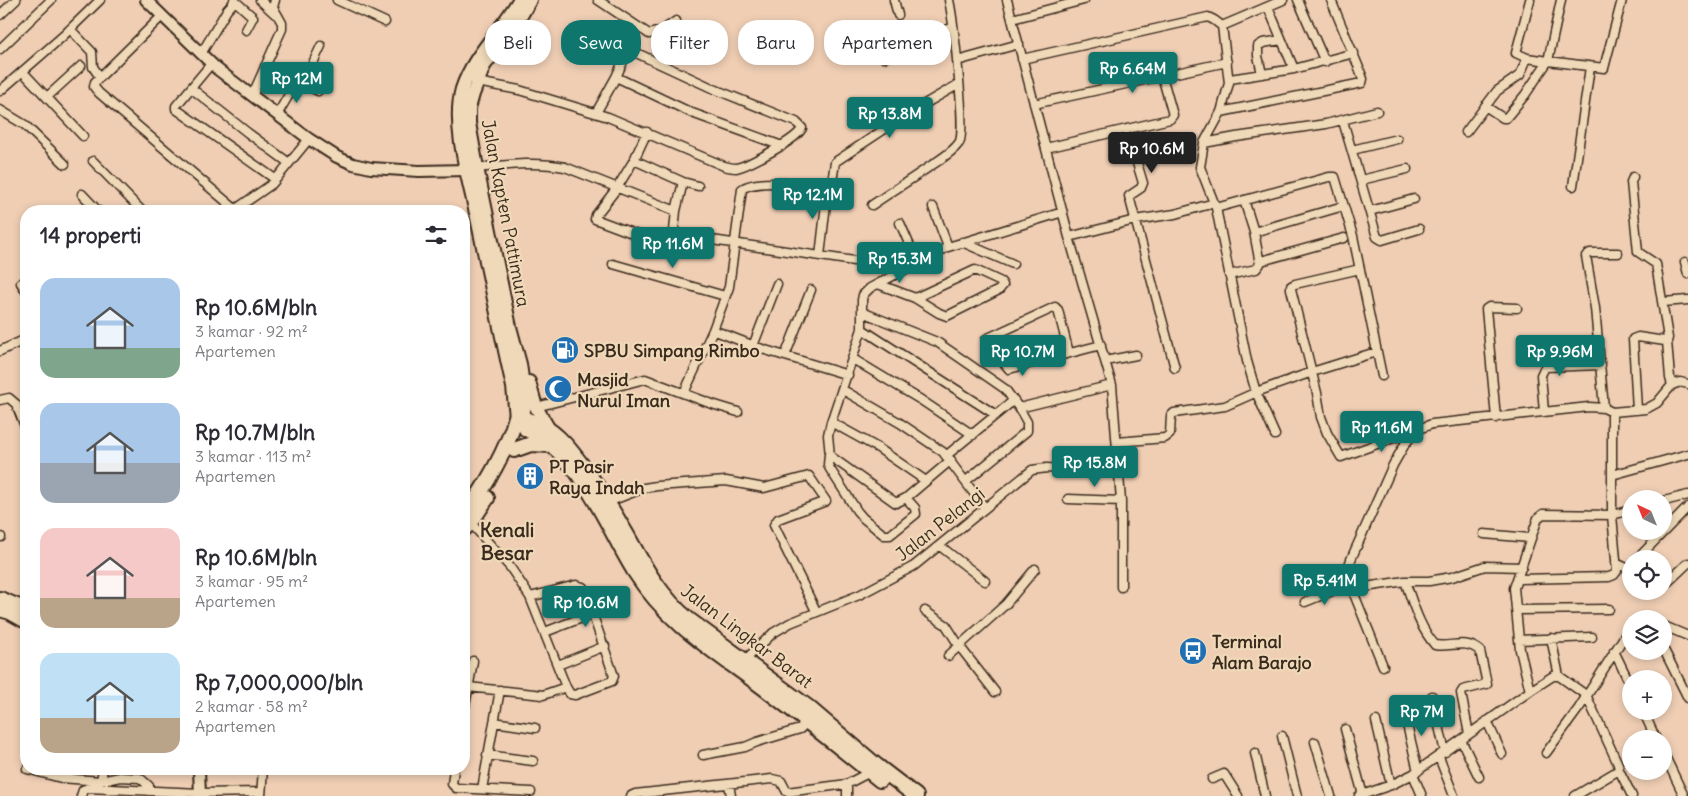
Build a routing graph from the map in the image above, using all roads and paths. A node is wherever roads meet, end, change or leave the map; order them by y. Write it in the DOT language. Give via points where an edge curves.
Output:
graph roads {
  1 [pos="16,0"];
  2 [pos="50,0"];
  3 [pos="100,0"];
  4 [pos="146,0"];
  5 [pos="234,0"];
  6 [pos="260,0"];
  7 [pos="275,0"];
  8 [pos="336,0"];
  9 [pos="518,0"];
  10 [pos="530,0"];
  11 [pos="598,0"];
  12 [pos="894,0"];
  13 [pos="949,0"];
  14 [pos="1007,0"];
  15 [pos="1084,0"];
  16 [pos="1282,0"];
  17 [pos="1298,0"];
  18 [pos="1331,0"];
  19 [pos="1530,0"];
  20 [pos="1561,0"];
  21 [pos="1622,0"];
  22 [pos="1268,7"];
  23 [pos="0,15"];
  24 [pos="898,15"];
  25 [pos="162,16"];
  26 [pos="279,17"];
  27 [pos="1012,19"];
  28 [pos="385,22"];
  29 [pos="953,26"];
  30 [pos="1222,26"];
  31 [pos="70,29"];
  32 [pos="246,30"];
  33 [pos="651,33"];
  34 [pos="1282,40"];
  35 [pos="1019,44"];
  36 [pos="321,46"];
  37 [pos="0,49"];
  38 [pos="1354,53"];
  39 [pos="201,54"];
  40 [pos="1022,58"];
  41 [pos="1526,58"];
  42 [pos="957,61"];
  43 [pos="1548,61"];
  44 [pos="1227,62"];
  45 [pos="1325,62"];
  46 [pos="211,64"];
  47 [pos="81,66"];
  48 [pos="265,66"];
  49 [pos="1590,67"];
  50 [pos="1294,69"];
  51 [pos="23,72"];
  52 [pos="1262,74"];
  53 [pos="1162,76"];
  54 [pos="616,77"];
  55 [pos="100,78"];
  56 [pos="1230,79"];
  57 [pos="478,82"];
  58 [pos="300,83"];
  59 [pos="959,84"];
  60 [pos="191,88"];
  61 [pos="0,91"];
  62 [pos="318,91"];
  63 [pos="252,96"];
  64 [pos="47,97"];
  65 [pos="1034,104"];
  66 [pos="1486,106"];
  67 [pos="0,110"];
  68 [pos="1377,111"];
  69 [pos="596,112"];
  70 [pos="1221,112"];
  71 [pos="277,115"];
  72 [pos="1344,121"];
  73 [pos="1128,130"];
  74 [pos="646,132"];
  75 [pos="1466,132"];
  76 [pos="83,136"];
  77 [pos="309,139"];
  78 [pos="1397,139"];
  79 [pos="1204,143"];
  80 [pos="782,146"];
  81 [pos="1046,148"];
  82 [pos="1352,150"];
  83 [pos="634,160"];
  84 [pos="94,162"];
  85 [pos="290,163"];
  86 [pos="65,164"];
  87 [pos="472,169"];
  88 [pos="1407,169"];
  89 [pos="1633,177"];
  90 [pos="275,180"];
  91 [pos="1361,180"];
  92 [pos="683,182"];
  93 [pos="698,186"];
  94 [pos="828,186"];
  95 [pos="1573,186"];
  96 [pos="617,188"];
  97 [pos="82,194"];
  98 [pos="1414,198"];
  99 [pos="1244,200"];
  100 [pos="92,205"];
  101 [pos="136,205"];
  102 [pos="228,205"];
  103 [pos="242,205"];
  104 [pos="872,205"];
  105 [pos="1215,205"];
  106 [pos="933,207"];
  107 [pos="1340,207"];
  108 [pos="676,211"];
  109 [pos="1370,211"];
  110 [pos="1062,212"];
  111 [pos="1135,220"];
  112 [pos="900,223"];
  113 [pos="1419,229"];
  114 [pos="1254,232"];
  115 [pos="1069,236"];
  116 [pos="1344,238"];
  117 [pos="705,239"];
  118 [pos="487,240"];
  119 [pos="962,242"];
  120 [pos="735,243"];
  121 [pos="948,247"];
  122 [pos="1618,253"];
  123 [pos="820,256"];
  124 [pos="854,261"];
  125 [pos="1261,261"];
  126 [pos="917,262"];
  127 [pos="1685,262"];
  128 [pos="614,264"];
  129 [pos="1013,264"];
  130 [pos="1360,269"];
  131 [pos="1688,274"];
  132 [pos="1229,275"];
  133 [pos="777,284"];
  134 [pos="878,284"];
  135 [pos="811,290"];
  136 [pos="725,296"];
  137 [pos="915,298"];
  138 [pos="1688,300"];
  139 [pos="1663,302"];
  140 [pos="1517,308"];
  141 [pos="862,312"];
  142 [pos="713,330"];
  143 [pos="862,330"];
  144 [pos="1667,341"];
  145 [pos="20,342"];
  146 [pos="1101,345"];
  147 [pos="753,346"];
  148 [pos="0,351"];
  149 [pos="1376,352"];
  150 [pos="1069,353"];
  151 [pos="1136,355"];
  152 [pos="785,356"];
  153 [pos="853,359"];
  154 [pos="1105,361"];
  155 [pos="520,364"];
  156 [pos="1601,365"];
  157 [pos="1175,368"];
  158 [pos="1312,372"];
  159 [pos="848,375"];
  160 [pos="1382,376"];
  161 [pos="1688,384"];
  162 [pos="1112,385"];
  163 [pos="1672,385"];
  164 [pos="843,390"];
  165 [pos="1256,392"];
  166 [pos="684,393"];
  167 [pos="0,400"];
  168 [pos="1014,400"];
  169 [pos="536,407"];
  170 [pos="1020,408"];
  171 [pos="1608,410"];
  172 [pos="1637,410"];
  173 [pos="738,412"];
  174 [pos="1544,412"];
  175 [pos="996,415"];
  176 [pos="20,416"];
  177 [pos="1496,418"];
  178 [pos="519,422"];
  179 [pos="831,422"];
  180 [pos="1416,431"];
  181 [pos="1274,435"];
  182 [pos="973,436"];
  183 [pos="551,438"];
  184 [pos="1117,442"];
  185 [pos="514,450"];
  186 [pos="829,454"];
  187 [pos="1688,454"];
  188 [pos="949,458"];
  189 [pos="1120,473"];
  190 [pos="1612,475"];
  191 [pos="926,481"];
  192 [pos="966,481"];
  193 [pos="1688,495"];
  194 [pos="906,498"];
  195 [pos="1068,499"];
  196 [pos="1672,499"];
  197 [pos="1122,501"];
  198 [pos="608,502"];
  199 [pos="1688,507"];
  200 [pos="985,508"];
  201 [pos="1622,512"];
  202 [pos="470,513"];
  203 [pos="1612,515"];
  204 [pos="470,518"];
  205 [pos="470,525"];
  206 [pos="1484,534"];
  207 [pos="1530,538"];
  208 [pos="940,546"];
  209 [pos="1646,550"];
  210 [pos="1616,563"];
  211 [pos="1688,563"];
  212 [pos="1622,565"];
  213 [pos="1522,567"];
  214 [pos="1035,569"];
  215 [pos="1672,578"];
  216 [pos="1518,579"];
  217 [pos="985,581"];
  218 [pos="1405,581"];
  219 [pos="1121,586"];
  220 [pos="1352,589"];
  221 [pos="1335,590"];
  222 [pos="530,596"];
  223 [pos="0,599"];
  224 [pos="1306,602"];
  225 [pos="20,607"];
  226 [pos="0,609"];
  227 [pos="1609,609"];
  228 [pos="1517,610"];
  229 [pos="816,611"];
  230 [pos="926,611"];
  231 [pos="592,614"];
  232 [pos="20,618"];
  233 [pos="1672,629"];
  234 [pos="545,632"];
  235 [pos="1688,636"];
  236 [pos="1592,637"];
  237 [pos="1551,638"];
  238 [pos="1622,639"];
  239 [pos="1519,640"];
  240 [pos="605,646"];
  241 [pos="960,647"];
  242 [pos="1614,651"];
  243 [pos="948,656"];
  244 [pos="1669,660"];
  245 [pos="473,661"];
  246 [pos="558,665"];
  247 [pos="741,665"];
  248 [pos="1383,666"];
  249 [pos="1623,670"];
  250 [pos="1560,676"];
  251 [pos="470,677"];
  252 [pos="470,687"];
  253 [pos="566,687"];
  254 [pos="500,690"];
  255 [pos="1530,691"];
  256 [pos="995,692"];
  257 [pos="1586,695"];
  258 [pos="1432,696"];
  259 [pos="1688,698"];
  260 [pos="1403,708"];
  261 [pos="1376,720"];
  262 [pos="808,721"];
  263 [pos="1487,721"];
  264 [pos="494,722"];
  265 [pos="535,728"];
  266 [pos="1344,729"];
  267 [pos="1469,734"];
  268 [pos="1282,736"];
  269 [pos="1461,740"];
  270 [pos="1316,742"];
  271 [pos="1255,753"];
  272 [pos="1546,753"];
  273 [pos="1442,754"];
  274 [pos="1502,754"];
  275 [pos="487,755"];
  276 [pos="703,755"];
  277 [pos="533,761"];
  278 [pos="1619,770"];
  279 [pos="1672,771"];
  280 [pos="870,772"];
  281 [pos="1416,772"];
  282 [pos="50,775"];
  283 [pos="62,775"];
  284 [pos="102,775"];
  285 [pos="140,775"];
  286 [pos="199,775"];
  287 [pos="263,775"];
  288 [pos="453,775"];
  289 [pos="1479,777"];
  290 [pos="61,778"];
  291 [pos="140,778"];
  292 [pos="1212,779"];
  293 [pos="101,781"];
  294 [pos="730,784"];
  295 [pos="847,784"];
  296 [pos="1391,785"];
  297 [pos="482,789"];
  298 [pos="148,791"];
  299 [pos="531,792"];
  300 [pos="678,793"];
  301 [pos="168,794"];
  302 [pos="232,794"];
  303 [pos="261,794"];
  304 [pos="788,794"];
  305 [pos="200,795"];
  306 [pos="1361,795"];
  307 [pos="81,796"];
  308 [pos="631,796"];
  309 [pos="731,796"];
  310 [pos="847,796"];
  311 [pos="900,796"];
  312 [pos="916,796"];
  313 [pos="1238,796"];
  314 [pos="1265,796"];
  315 [pos="1297,796"];
  316 [pos="1331,796"];
  317 [pos="1422,796"];
  318 [pos="1454,796"];
  319 [pos="1575,796"];
  320 [pos="1632,796"];
  321 [pos="1684,796"];
  1 -- 23 [label="street"];
  2 -- 37 [label="street"];
  3 -- 31 [label="street"];
  4 -- 25 [label="street"];
  5 -- 32 [label="street" via="254,18"];
  5 -- 39 [label="street"];
  6 -- 26 [label="street"];
  7 -- 26 [label="street" via="274,7"];
  8 -- 28 [label="street"];
  9 -- 87 [label="main road, Jalan Kapten Pattimura" via="475,60 462,90 459,123"];
  10 -- 57 [label="main road, Jalan Kapten Pattimura" via="484,66"];
  11 -- 33 [label="street"];
  12 -- 24 [label="street"];
  13 -- 29 [label="street"];
  14 -- 27 [label="street"];
  15 -- 27 [label="street"];
  16 -- 22 [label="street"];
  17 -- 45 [label="street"];
  18 -- 38 [label="street"];
  19 -- 41 [label="street" via="1516,52"];
  20 -- 43 [label="street"];
  21 -- 49 [label="street" via="1606,66"];
  22 -- 30 [label="street"];
  22 -- 34 [label="street"];
  25 -- 39 [label="street"];
  25 -- 55 [label="street"];
  26 -- 48 [label="street" via="282,29"];
  27 -- 35 [label="street"];
  29 -- 42 [label="street"];
  30 -- 40 [label="street" via="1208,18"];
  30 -- 44 [label="street"];
  31 -- 51 [label="street"];
  31 -- 55 [label="street" via="92,52 93,67"];
  34 -- 50 [label="street"];
  34 -- 52 [label="street" via="1258,46"];
  35 -- 40 [label="street"];
  35 -- 42 [label="street"];
  36 -- 58 [label="street"];
  38 -- 45 [label="street"];
  38 -- 70 [label="street" via="1363,79 1360,83"];
  39 -- 46 [label="street"];
  40 -- 65 [label="street"];
  41 -- 43 [label="street"];
  41 -- 66 [label="street" via="1519,76 1499,89"];
  42 -- 59 [label="street"];
  43 -- 49 [label="street"];
  43 -- 66 [label="street" via="1505,118"];
  44 -- 53 [label="street"];
  44 -- 56 [label="street"];
  45 -- 50 [label="street"];
  46 -- 60 [label="street"];
  46 -- 63 [label="street"];
  47 -- 64 [label="street"];
  48 -- 58 [label="street"];
  48 -- 63 [label="street"];
  49 -- 95 [label="street"];
  50 -- 52 [label="street"];
  51 -- 61 [label="street"];
  51 -- 64 [label="street"];
  52 -- 56 [label="street"];
  53 -- 65 [label="street"];
  53 -- 73 [label="street" via="1172,118"];
  54 -- 69 [label="street"];
  54 -- 80 [label="street" via="692,113"];
  54 -- 80 [label="street" via="629,50 634,51 801,125 800,133"];
  55 -- 102 [label="street" via="94,85 99,93"];
  56 -- 70 [label="street"];
  57 -- 69 [label="street"];
  57 -- 87 [label="main road, Jalan Kapten Pattimura" via="469,108"];
  58 -- 62 [label="street"];
  58 -- 71 [label="street"];
  59 -- 94 [label="street" via="838,160"];
  59 -- 104 [label="street" via="962,138 959,143"];
  60 -- 85 [label="street"];
  60 -- 90 [label="street" via="176,106 177,110"];
  63 -- 71 [label="street"];
  64 -- 76 [label="street"];
  65 -- 81 [label="street"];
  66 -- 75 [label="street"];
  67 -- 86 [label="street" via="25,125"];
  68 -- 72 [label="street"];
  69 -- 74 [label="street"];
  70 -- 79 [label="street"];
  71 -- 77 [label="street"];
  72 -- 79 [label="street"];
  72 -- 82 [label="street"];
  73 -- 81 [label="street"];
  73 -- 111 [label="street" via="1143,183 1129,196"];
  74 -- 80 [label="street" via="735,168"];
  74 -- 83 [label="street"];
  77 -- 85 [label="street"];
  77 -- 87 [label="street" via="337,157 362,167 419,171"];
  78 -- 82 [label="street"];
  79 -- 105 [label="street" via="1200,167"];
  81 -- 110 [label="street"];
  82 -- 91 [label="street"];
  83 -- 92 [label="street"];
  83 -- 96 [label="street"];
  84 -- 101 [label="street"];
  85 -- 90 [label="street"];
  87 -- 96 [label="street" via="549,164"];
  87 -- 118 [label="main road, Jalan Kapten Pattimura"];
  88 -- 91 [label="street"];
  89 -- 139 [label="street" via="1638,252 1656,264"];
  90 -- 103 [label="street"];
  91 -- 109 [label="street"];
  92 -- 93 [label="street"];
  92 -- 108 [label="street"];
  94 -- 120 [label="street" via="776,183 745,186"];
  94 -- 123 [label="street"];
  96 -- 108 [label="street"];
  96 -- 108 [label="street" via="596,215 596,220 667,246 673,240"];
  97 -- 100 [label="street"];
  98 -- 109 [label="street"];
  99 -- 105 [label="street"];
  99 -- 114 [label="street"];
  99 -- 130 [label="street" via="1335,177"];
  105 -- 111 [label="street"];
  105 -- 132 [label="street"];
  106 -- 121 [label="street"];
  107 -- 114 [label="street"];
  109 -- 113 [label="street" via="1380,240"];
  110 -- 115 [label="street"];
  110 -- 119 [label="street"];
  111 -- 115 [label="street"];
  111 -- 157 [label="street"];
  112 -- 126 [label="street"];
  114 -- 125 [label="street"];
  115 -- 146 [label="street"];
  116 -- 125 [label="street"];
  117 -- 120 [label="street"];
  118 -- 155 [label="main road, Jalan Kapten Pattimura"];
  118 -- 178 [label="main road, Jalan Kapten Pattimura"];
  119 -- 121 [label="street"];
  119 -- 129 [label="street"];
  120 -- 123 [label="street"];
  120 -- 136 [label="street"];
  121 -- 126 [label="street"];
  122 -- 156 [label="street" via="1590,253 1586,256"];
  123 -- 124 [label="street"];
  125 -- 132 [label="street" via="1256,269"];
  126 -- 134 [label="street"];
  127 -- 131 [label="street"];
  128 -- 136 [label="street"];
  130 -- 149 [label="street"];
  130 -- 158 [label="street" via="1291,286"];
  132 -- 165 [label="street"];
  133 -- 147 [label="street"];
  134 -- 137 [label="street"];
  134 -- 141 [label="street" via="863,295"];
  135 -- 152 [label="street"];
  136 -- 142 [label="street"];
  137 -- 137 [label="street" via="947,316 1000,290 1003,284 975,270"];
  138 -- 139 [label="street"];
  139 -- 144 [label="street"];
  140 -- 177 [label="street" via="1489,306 1486,309"];
  141 -- 143 [label="street"];
  141 -- 168 [label="street" via="936,342 1005,389"];
  142 -- 147 [label="street"];
  142 -- 166 [label="street"];
  143 -- 153 [label="street"];
  143 -- 175 [label="street"];
  144 -- 163 [label="street"];
  144 -- 172 [label="street" via="1633,339"];
  145 -- 148 [label="street"];
  146 -- 150 [label="street"];
  146 -- 154 [label="street"];
  147 -- 152 [label="street"];
  149 -- 158 [label="street"];
  149 -- 160 [label="street"];
  150 -- 150 [label="street" via="1055,308 986,339 1009,368"];
  151 -- 154 [label="street"];
  152 -- 159 [label="street"];
  153 -- 159 [label="street"];
  153 -- 182 [label="street"];
  154 -- 162 [label="street"];
  155 -- 169 [label="main road"];
  155 -- 178 [label="main road, Jalan Kapten Pattimura" via="525,400"];
  156 -- 171 [label="street"];
  156 -- 174 [label="street" via="1549,366 1543,369"];
  158 -- 165 [label="street"];
  158 -- 180 [label="street" via="1321,417 1340,457"];
  159 -- 164 [label="street"];
  161 -- 163 [label="street"];
  162 -- 170 [label="street"];
  162 -- 184 [label="street"];
  163 -- 172 [label="street" via="1653,406"];
  164 -- 179 [label="street"];
  164 -- 188 [label="street" via="900,423"];
  165 -- 181 [label="street"];
  165 -- 184 [label="street" via="1225,406 1173,414 1170,434 1165,438"];
  166 -- 169 [label="street" via="645,379"];
  166 -- 173 [label="street"];
  167 -- 176 [label="street" via="9,398"];
  168 -- 170 [label="street"];
  168 -- 175 [label="street"];
  169 -- 183 [label="main road"];
  170 -- 192 [label="street" via="1027,430"];
  171 -- 172 [label="street"];
  171 -- 174 [label="street" via="1589,407"];
  171 -- 190 [label="street"];
  174 -- 177 [label="street"];
  175 -- 182 [label="street"];
  177 -- 180 [label="street" via="1440,423"];
  178 -- 183 [label="highway, Jalan Lingkar Barat" via="542,437"];
  178 -- 185 [label="highway"];
  178 -- 202 [label="highway"];
  179 -- 186 [label="street"];
  179 -- 191 [label="street" via="878,448"];
  180 -- 221 [label="street" via="1393,465 1345,576"];
  182 -- 188 [label="street"];
  183 -- 185 [label="highway"];
  183 -- 198 [label="highway, Jalan Lingkar Barat" via="574,454"];
  183 -- 247 [label="highway, Jalan Lingkar Barat" via="582,480 634,571 657,602 711,650"];
  184 -- 189 [label="street"];
  185 -- 204 [label="highway" via="484,506"];
  186 -- 194 [label="street" via="894,502"];
  186 -- 194 [label="street" via="830,470 852,505 884,535 890,535 916,514"];
  187 -- 190 [label="street"];
  188 -- 191 [label="street"];
  188 -- 192 [label="street"];
  189 -- 197 [label="street"];
  189 -- 200 [label="street, Jalan Pelangi" via="1036,469"];
  190 -- 203 [label="street"];
  191 -- 194 [label="street"];
  192 -- 200 [label="street"];
  193 -- 196 [label="street"];
  195 -- 197 [label="street"];
  197 -- 219 [label="street"];
  198 -- 229 [label="street" via="657,486 726,481 764,488 809,476 826,501 778,519 774,525"];
  198 -- 247 [label="highway, Jalan Lingkar Barat" via="663,595"];
  199 -- 209 [label="street"];
  200 -- 208 [label="street, Jalan Pelangi"];
  201 -- 203 [label="street"];
  203 -- 207 [label="street" via="1543,514"];
  203 -- 210 [label="street"];
  205 -- 222 [label="street" via="510,567"];
  206 -- 207 [label="street"];
  207 -- 213 [label="street"];
  208 -- 217 [label="street"];
  208 -- 229 [label="street, Jalan Pelangi" via="902,573 859,595"];
  210 -- 212 [label="street"];
  210 -- 216 [label="street" via="1617,571 1609,577"];
  211 -- 215 [label="street"];
  213 -- 216 [label="street"];
  213 -- 218 [label="street" via="1485,566 1442,579"];
  214 -- 241 [label="street" via="1011,599"];
  216 -- 228 [label="street" via="1514,588"];
  218 -- 220 [label="street"];
  218 -- 267 [label="street" via="1416,613 1435,645 1461,643 1480,651 1487,684 1461,692"];
  220 -- 221 [label="street"];
  220 -- 248 [label="street"];
  221 -- 224 [label="street"];
  222 -- 231 [label="street" via="579,585 584,589"];
  222 -- 234 [label="street"];
  223 -- 225 [label="highway"];
  226 -- 232 [label="highway"];
  227 -- 228 [label="street"];
  228 -- 239 [label="street"];
  229 -- 247 [label="street, Jalan Pelangi" via="773,633"];
  230 -- 241 [label="street" via="946,625"];
  231 -- 234 [label="street"];
  231 -- 240 [label="street"];
  233 -- 235 [label="street"];
  234 -- 246 [label="street"];
  236 -- 237 [label="street"];
  237 -- 239 [label="street"];
  237 -- 250 [label="street"];
  238 -- 242 [label="street"];
  239 -- 255 [label="street"];
  240 -- 246 [label="street"];
  240 -- 253 [label="street" via="614,676 612,682 575,695 570,694"];
  241 -- 243 [label="street"];
  241 -- 256 [label="street"];
  242 -- 249 [label="street"];
  242 -- 257 [label="street"];
  244 -- 259 [label="street"];
  245 -- 251 [label="street"];
  246 -- 253 [label="street"];
  247 -- 262 [label="highway, Jalan Lingkar Barat"];
  247 -- 312 [label="highway, Jalan Lingkar Barat" via="810,708"];
  250 -- 255 [label="street" via="1549,678"];
  250 -- 257 [label="street"];
  252 -- 254 [label="street"];
  253 -- 254 [label="street" via="543,696"];
  254 -- 264 [label="street"];
  255 -- 263 [label="street"];
  257 -- 272 [label="street"];
  257 -- 278 [label="street"];
  258 -- 273 [label="street"];
  260 -- 281 [label="street"];
  261 -- 296 [label="street"];
  262 -- 276 [label="street" via="800,729 745,747"];
  262 -- 280 [label="highway, Jalan Lingkar Barat"];
  263 -- 267 [label="street"];
  263 -- 274 [label="street"];
  264 -- 265 [label="street"];
  264 -- 275 [label="street"];
  266 -- 306 [label="street"];
  267 -- 269 [label="street"];
  268 -- 315 [label="street"];
  269 -- 273 [label="street"];
  269 -- 289 [label="street"];
  270 -- 316 [label="street"];
  271 -- 314 [label="street"];
  273 -- 281 [label="street"];
  273 -- 318 [label="street"];
  275 -- 277 [label="street"];
  275 -- 297 [label="street"];
  278 -- 319 [label="street"];
  278 -- 320 [label="street"];
  279 -- 321 [label="street"];
  280 -- 295 [label="street"];
  280 -- 311 [label="highway, Jalan Lingkar Barat"];
  281 -- 296 [label="street"];
  281 -- 317 [label="street"];
  282 -- 290 [label="street"];
  283 -- 290 [label="street"];
  284 -- 293 [label="street"];
  285 -- 291 [label="street"];
  286 -- 305 [label="street"];
  287 -- 303 [label="street"];
  288 -- 297 [label="street" via="454,788"];
  290 -- 293 [label="street"];
  291 -- 293 [label="street" via="120,777"];
  291 -- 298 [label="street" via="149,786"];
  292 -- 313 [label="street" via="1224,774"];
  294 -- 300 [label="street"];
  294 -- 304 [label="street" via="776,779"];
  294 -- 309 [label="street"];
  295 -- 304 [label="street"];
  295 -- 310 [label="street"];
  296 -- 306 [label="street"];
  297 -- 299 [label="street"];
  298 -- 301 [label="street"];
  298 -- 307 [label="street" via="88,788"];
  300 -- 308 [label="street"];
  301 -- 305 [label="street"];
  302 -- 303 [label="street"];
  302 -- 305 [label="street"];
}
